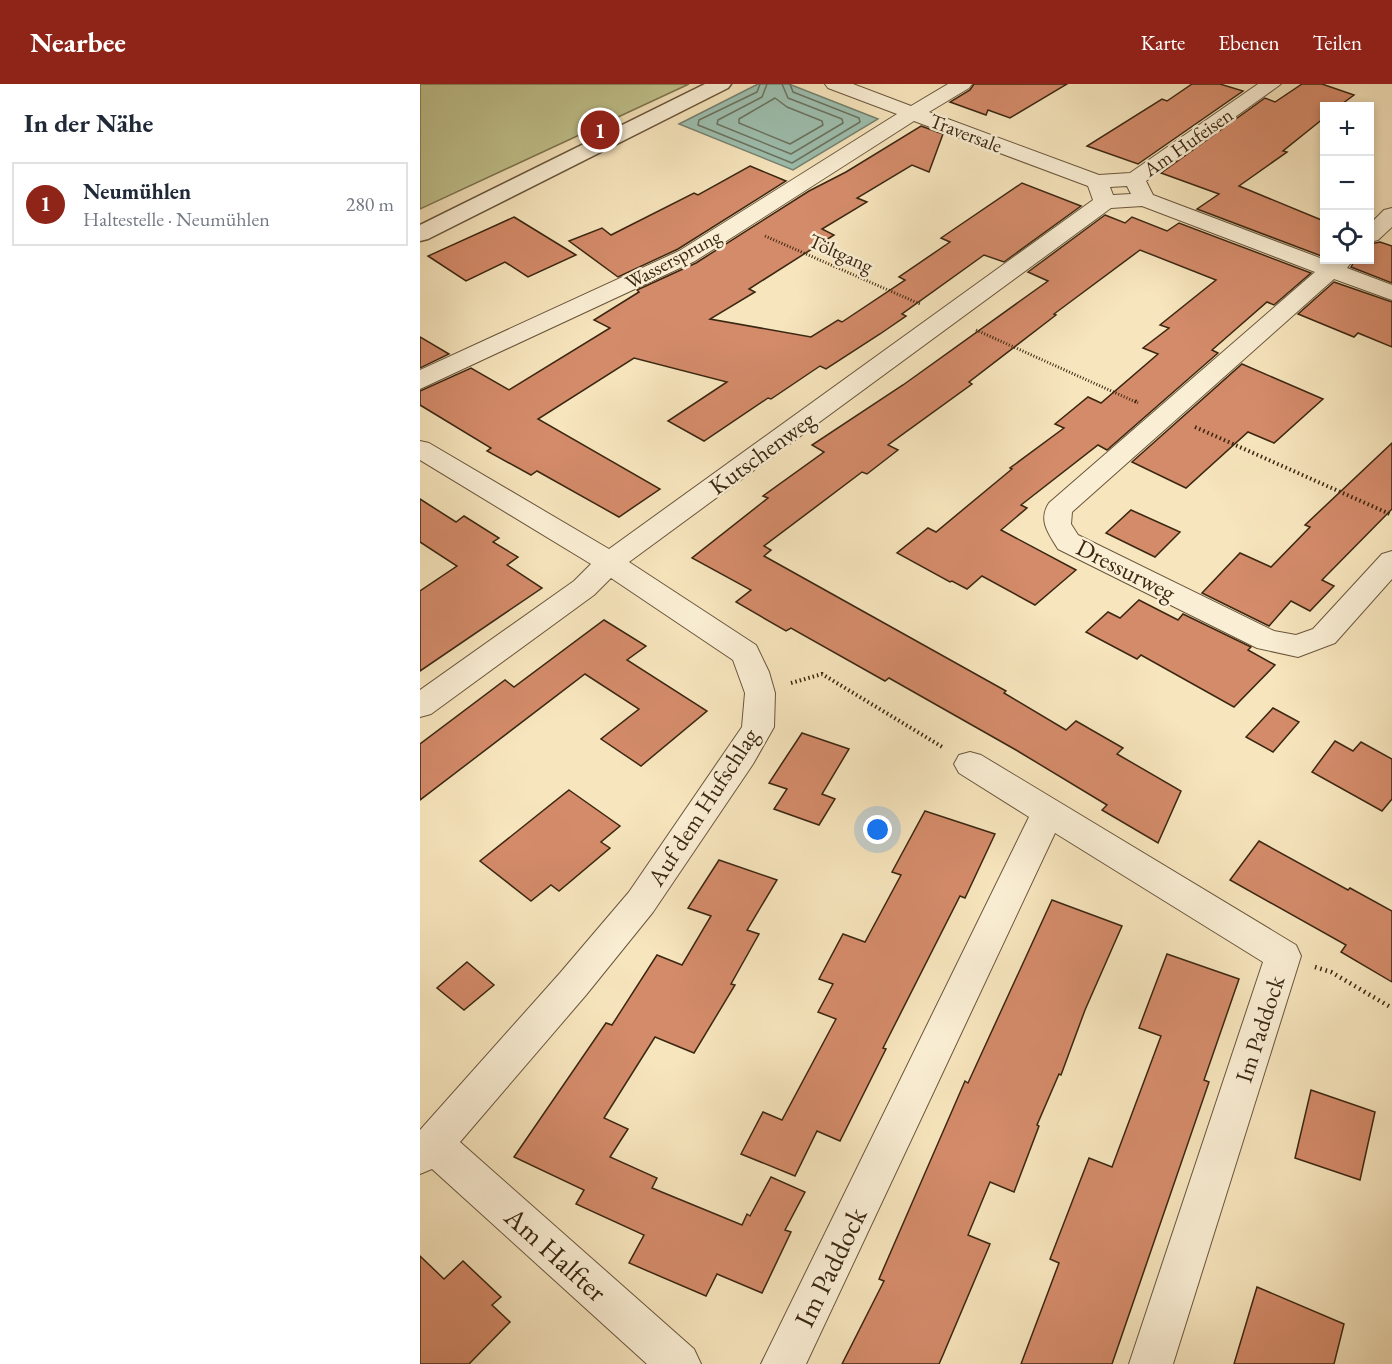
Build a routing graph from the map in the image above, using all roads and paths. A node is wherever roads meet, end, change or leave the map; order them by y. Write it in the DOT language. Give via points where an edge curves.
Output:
graph roads {
  1 [pos="721,84"];
  2 [pos="835,84"];
  3 [pos="962,84"];
  4 [pos="1271,84"];
  5 [pos="913,113"];
  6 [pos="1140,189"];
  7 [pos="1101,192"];
  8 [pos="1392,215"];
  9 [pos="737,224"];
  10 [pos="1374,231"];
  11 [pos="420,234"];
  12 [pos="1336,265"];
  13 [pos="1392,293"];
  14 [pos="922,305"];
  15 [pos="420,381"];
  16 [pos="420,449"];
  17 [pos="1392,561"];
  18 [pos="610,562"];
  19 [pos="760,693"];
  20 [pos="420,706"];
  21 [pos="970,764"];
  22 [pos="1048,812"];
  23 [pos="1283,956"];
  24 [pos="1392,1008"];
  25 [pos="426,1150"];
  26 [pos="679,1364"];
  27 [pos="783,1364"];
  28 [pos="1151,1364"];
  1 -- 11 [label="street"];
  2 -- 5 [label="street, Traversale"];
  3 -- 5 [label="street"];
  4 -- 6 [label="street, Am Hufeisen"];
  5 -- 7 [label="street, Traversale"];
  5 -- 9 [label="street, Wassersprung"];
  6 -- 7 [label="street, Traversale"];
  6 -- 12 [label="street, Traversale"];
  7 -- 18 [label="street, Kutschenweg" via="950,317"];
  8 -- 10 [label="street"];
  9 -- 14 [label="path, Töltgang"];
  9 -- 15 [label="street, Wassersprung" via="687,256"];
  12 -- 13 [label="street, Traversale"];
  12 -- 17 [label="street, Dressurweg" via="1059,509 1057,524 1068,542 1268,641 1298,646 1324,636"];
  16 -- 18 [label="street, Auf dem Hufschlag"];
  18 -- 19 [label="street, Auf dem Hufschlag" via="745,653"];
  18 -- 20 [label="street, Kutschenweg" via="584,588"];
  19 -- 21 [label="path" via="822,674"];
  19 -- 25 [label="street, Auf dem Hufschlag" via="758,727 641,902"];
  21 -- 22 [label="street, Im Paddock"];
  22 -- 23 [label="street, Im Paddock"];
  22 -- 27 [label="street, Im Paddock"];
  23 -- 24 [label="path" via="1331,972"];
  23 -- 28 [label="street, Im Paddock"];
  25 -- 26 [label="street, Am Halfter"];
}
